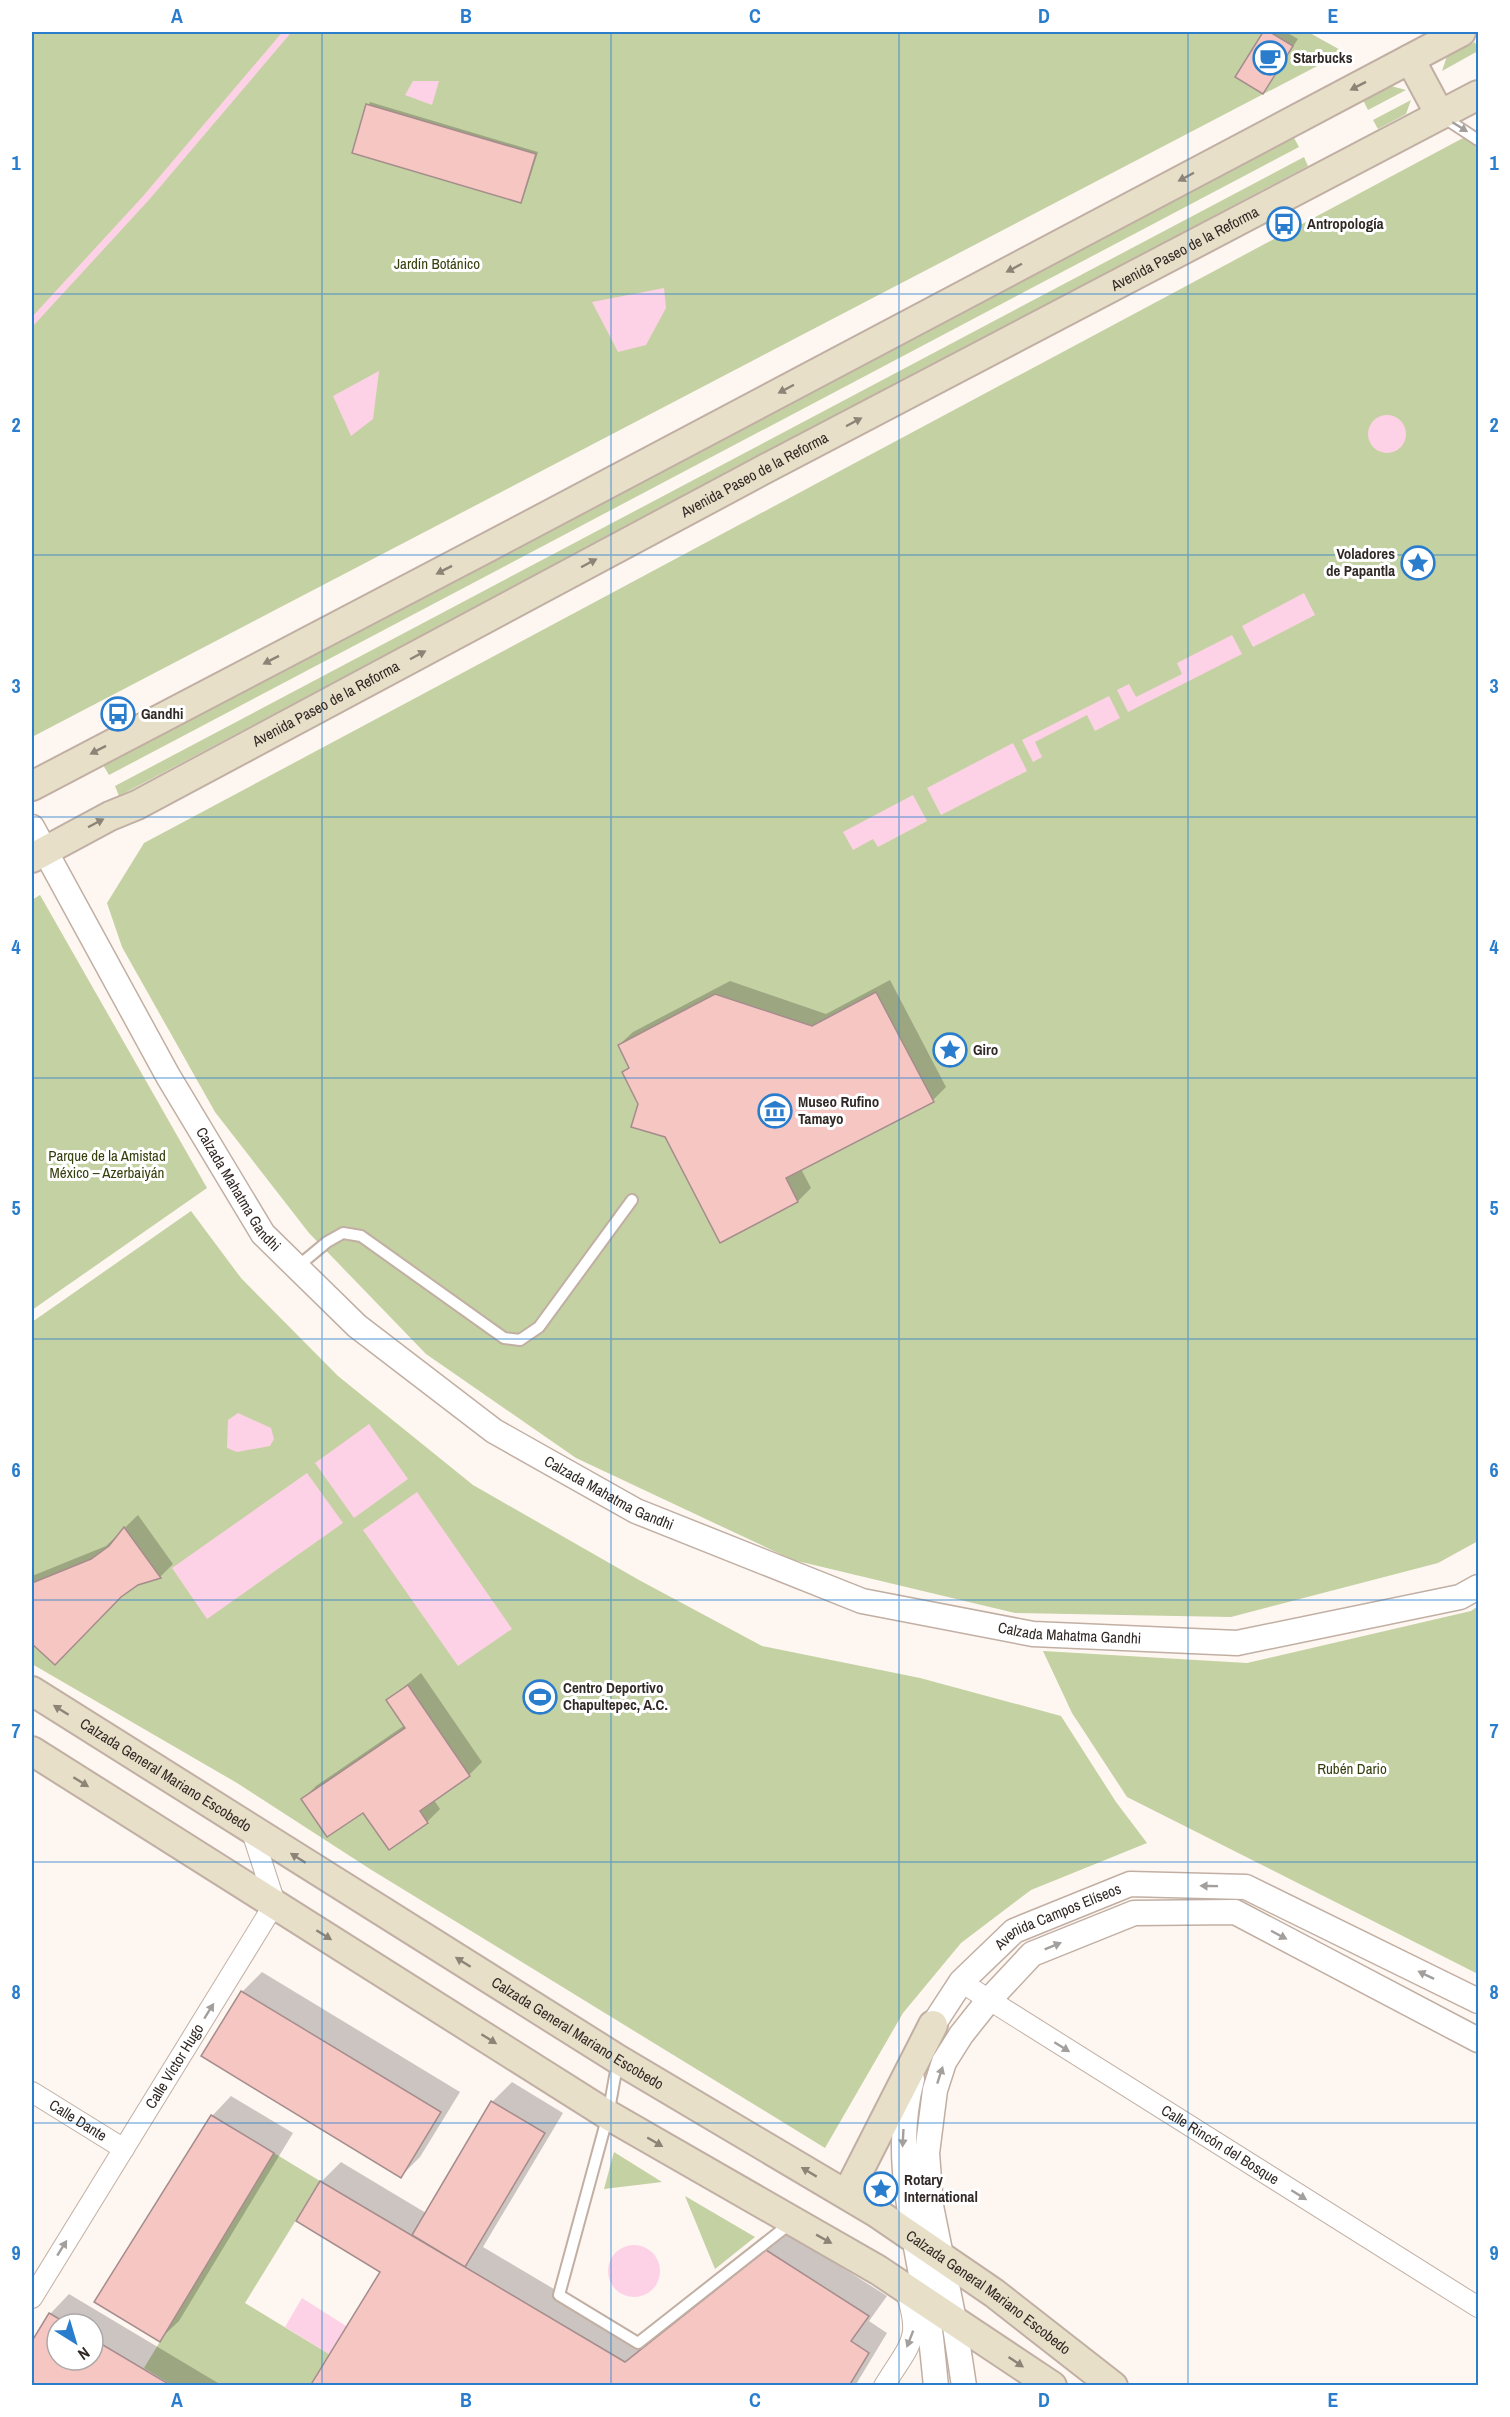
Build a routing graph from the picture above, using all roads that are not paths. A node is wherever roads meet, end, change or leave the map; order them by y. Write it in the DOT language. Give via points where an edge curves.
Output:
graph roads {
  1 [pos="1461,32"];
  2 [pos="1410,59"];
  3 [pos="1479,95"];
  4 [pos="1440,115"];
  5 [pos="1479,140"];
  6 [pos="32,786"];
  7 [pos="36,845"];
  8 [pos="632,1200"];
  9 [pos="297,1267"];
  10 [pos="1479,1587"];
  11 [pos="32,1691"];
  12 [pos="32,1750"];
  13 [pos="250,1829"];
  14 [pos="1246,1887"];
  15 [pos="275,1904"];
  16 [pos="1235,1912"];
  17 [pos="961,1982"];
  18 [pos="988,2001"];
  19 [pos="1479,2001"];
  20 [pos="933,2025"];
  21 [pos="1477,2035"];
  22 [pos="619,2060"];
  23 [pos="32,2092"];
  24 [pos="608,2115"];
  25 [pos="124,2149"];
  26 [pos="847,2194"];
  27 [pos="792,2222"];
  28 [pos="912,2236"];
  29 [pos="942,2257"];
  30 [pos="915,2295"];
  31 [pos="32,2298"];
  32 [pos="1479,2307"];
  33 [pos="954,2320"];
  34 [pos="884,2385"];
  35 [pos="936,2385"];
  36 [pos="964,2385"];
  37 [pos="1052,2385"];
  38 [pos="1113,2385"];
  1 -- 2 [label="main road"];
  2 -- 4 [label="main road"];
  2 -- 6 [label="main road, one-way"];
  3 -- 4 [label="main road, Avenida Paseo de la Reforma"];
  4 -- 5 [label="lane, one-way"];
  7 -- 4 [label="main road, Avenida Paseo de la Reforma, one-way" via="137,805 760,471"];
  7 -- 9 [label="street, Calzada Mahatma Gandhi" via="263,1234"];
  8 -- 9 [label="lane" via="540,1327 520,1340 504,1338 361,1236 343,1233"];
  9 -- 10 [label="street, Calzada Mahatma Gandhi" via="357,1326 494,1431 636,1511 862,1601 1033,1634 1237,1643 1460,1597"];
  13 -- 11 [label="main road, Calzada General Mariano Escobedo, one-way"];
  12 -- 15 [label="main road, one-way"];
  13 -- 15 [label="street"];
  22 -- 13 [label="main road, Calzada General Mariano Escobedo, one-way"];
  14 -- 16 [label="street"];
  14 -- 17 [label="street, Avenida Campos Elíseos, one-way" via="1131,1884 1014,1931"];
  19 -- 14 [label="street, Avenida Campos Elíseos, one-way"];
  15 -- 24 [label="main road, one-way"];
  25 -- 15 [label="street, Calle Víctor Hugo, one-way"];
  18 -- 16 [label="street, Avenida Campos Elíseos, one-way" via="1032,1954 1134,1913"];
  16 -- 21 [label="street, Avenida Campos Elíseos, one-way"];
  17 -- 18 [label="street, Calle Rincón del Bosque"];
  17 -- 20 [label="street, Avenida Campos Elíseos"];
  29 -- 18 [label="street, Avenida Campos Elíseos, one-way" via="931,2206 927,2152 935,2090 944,2062"];
  18 -- 32 [label="street, Calle Rincón del Bosque, one-way"];
  20 -- 26 [label="main road"];
  20 -- 28 [label="street, Avenida Campos Elíseos, one-way" via="905,2106 903,2152"];
  22 -- 24 [label="lane"];
  26 -- 22 [label="main road, Calzada General Mariano Escobedo, one-way"];
  23 -- 25 [label="street, Calle Dante"];
  24 -- 27 [label="main road, one-way"];
  24 -- 27 [label="lane" via="559,2295 638,2343"];
  31 -- 25 [label="street, Calle Víctor Hugo, one-way"];
  26 -- 28 [label="main road, Calzada General Mariano Escobedo"];
  27 -- 30 [label="main road, one-way"];
  28 -- 29 [label="main road, Calzada General Mariano Escobedo"];
  28 -- 30 [label="street, Avenida Campos Elíseos"];
  29 -- 33 [label="street, Avenida Campos Elíseos"];
  29 -- 38 [label="main road, Calzada General Mariano Escobedo"];
  30 -- 33 [label="main road"];
  30 -- 34 [label="street, one-way" via="914,2333"];
  30 -- 35 [label="street, Avenida Campos Elíseos"];
  33 -- 36 [label="street, Avenida Campos Elíseos"];
  33 -- 37 [label="main road, one-way"];
}
